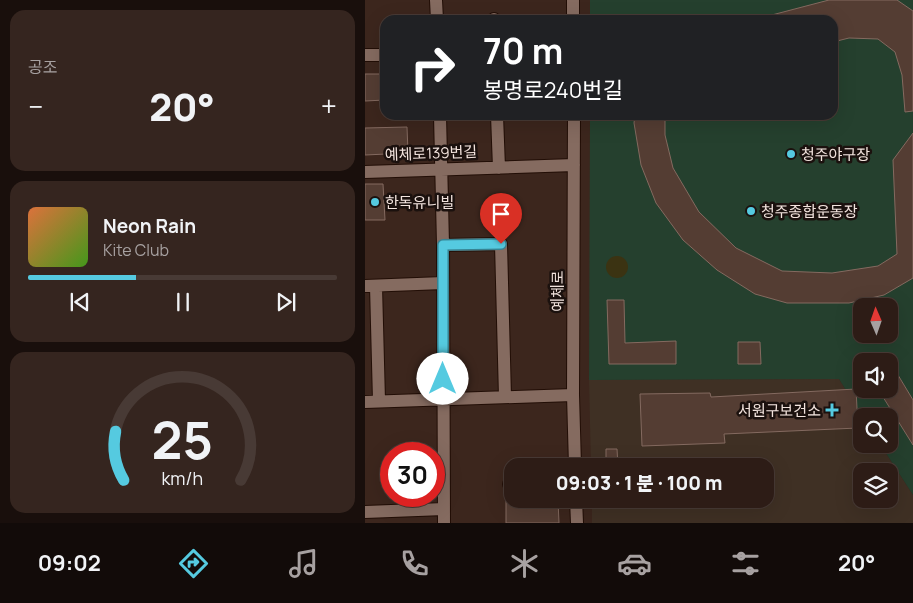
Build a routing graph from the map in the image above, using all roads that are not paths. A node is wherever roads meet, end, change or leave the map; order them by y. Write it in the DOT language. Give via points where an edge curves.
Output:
graph roads {
  1 [pos="436,0"];
  2 [pos="573,0"];
  3 [pos="437,15"];
  4 [pos="573,15"];
  5 [pos="365,55"];
  6 [pos="380,55"];
  7 [pos="440,120"];
  8 [pos="497,120"];
  9 [pos="574,120"];
  10 [pos="574,165"];
  11 [pos="499,168"];
  12 [pos="442,169"];
  13 [pos="365,172"];
  14 [pos="443,245"];
  15 [pos="443,283"];
  16 [pos="371,286"];
  17 [pos="573,395"];
  18 [pos="505,397"];
  19 [pos="444,399"];
  20 [pos="379,401"];
  21 [pos="365,402"];
  22 [pos="575,458"];
  23 [pos="576,508"];
  24 [pos="444,509"];
  25 [pos="371,516"];
  26 [pos="444,523"];
  27 [pos="577,523"];
  1 -- 3 [label="street"];
  2 -- 4 [label="street"];
  5 -- 6 [label="street"];
  7 -- 12 [label="street"];
  8 -- 11 [label="street, 예체로139번길"];
  9 -- 10 [label="street, 예체로"];
  10 -- 11 [label="street, 예체로139번길"];
  10 -- 17 [label="street, 예체로"];
  11 -- 12 [label="street, 예체로139번길"];
  12 -- 13 [label="street, 예체로139번길"];
  12 -- 14 [label="street"];
  14 -- 15 [label="street"];
  14 -- 18 [label="street" via="501,244"];
  15 -- 16 [label="street"];
  15 -- 19 [label="street"];
  16 -- 20 [label="street"];
  17 -- 18 [label="street"];
  17 -- 22 [label="street, 예체로"];
  18 -- 19 [label="street"];
  19 -- 20 [label="street"];
  19 -- 24 [label="street"];
  20 -- 21 [label="street"];
  23 -- 27 [label="street"];
  24 -- 25 [label="street"];
  24 -- 26 [label="street"];
}
